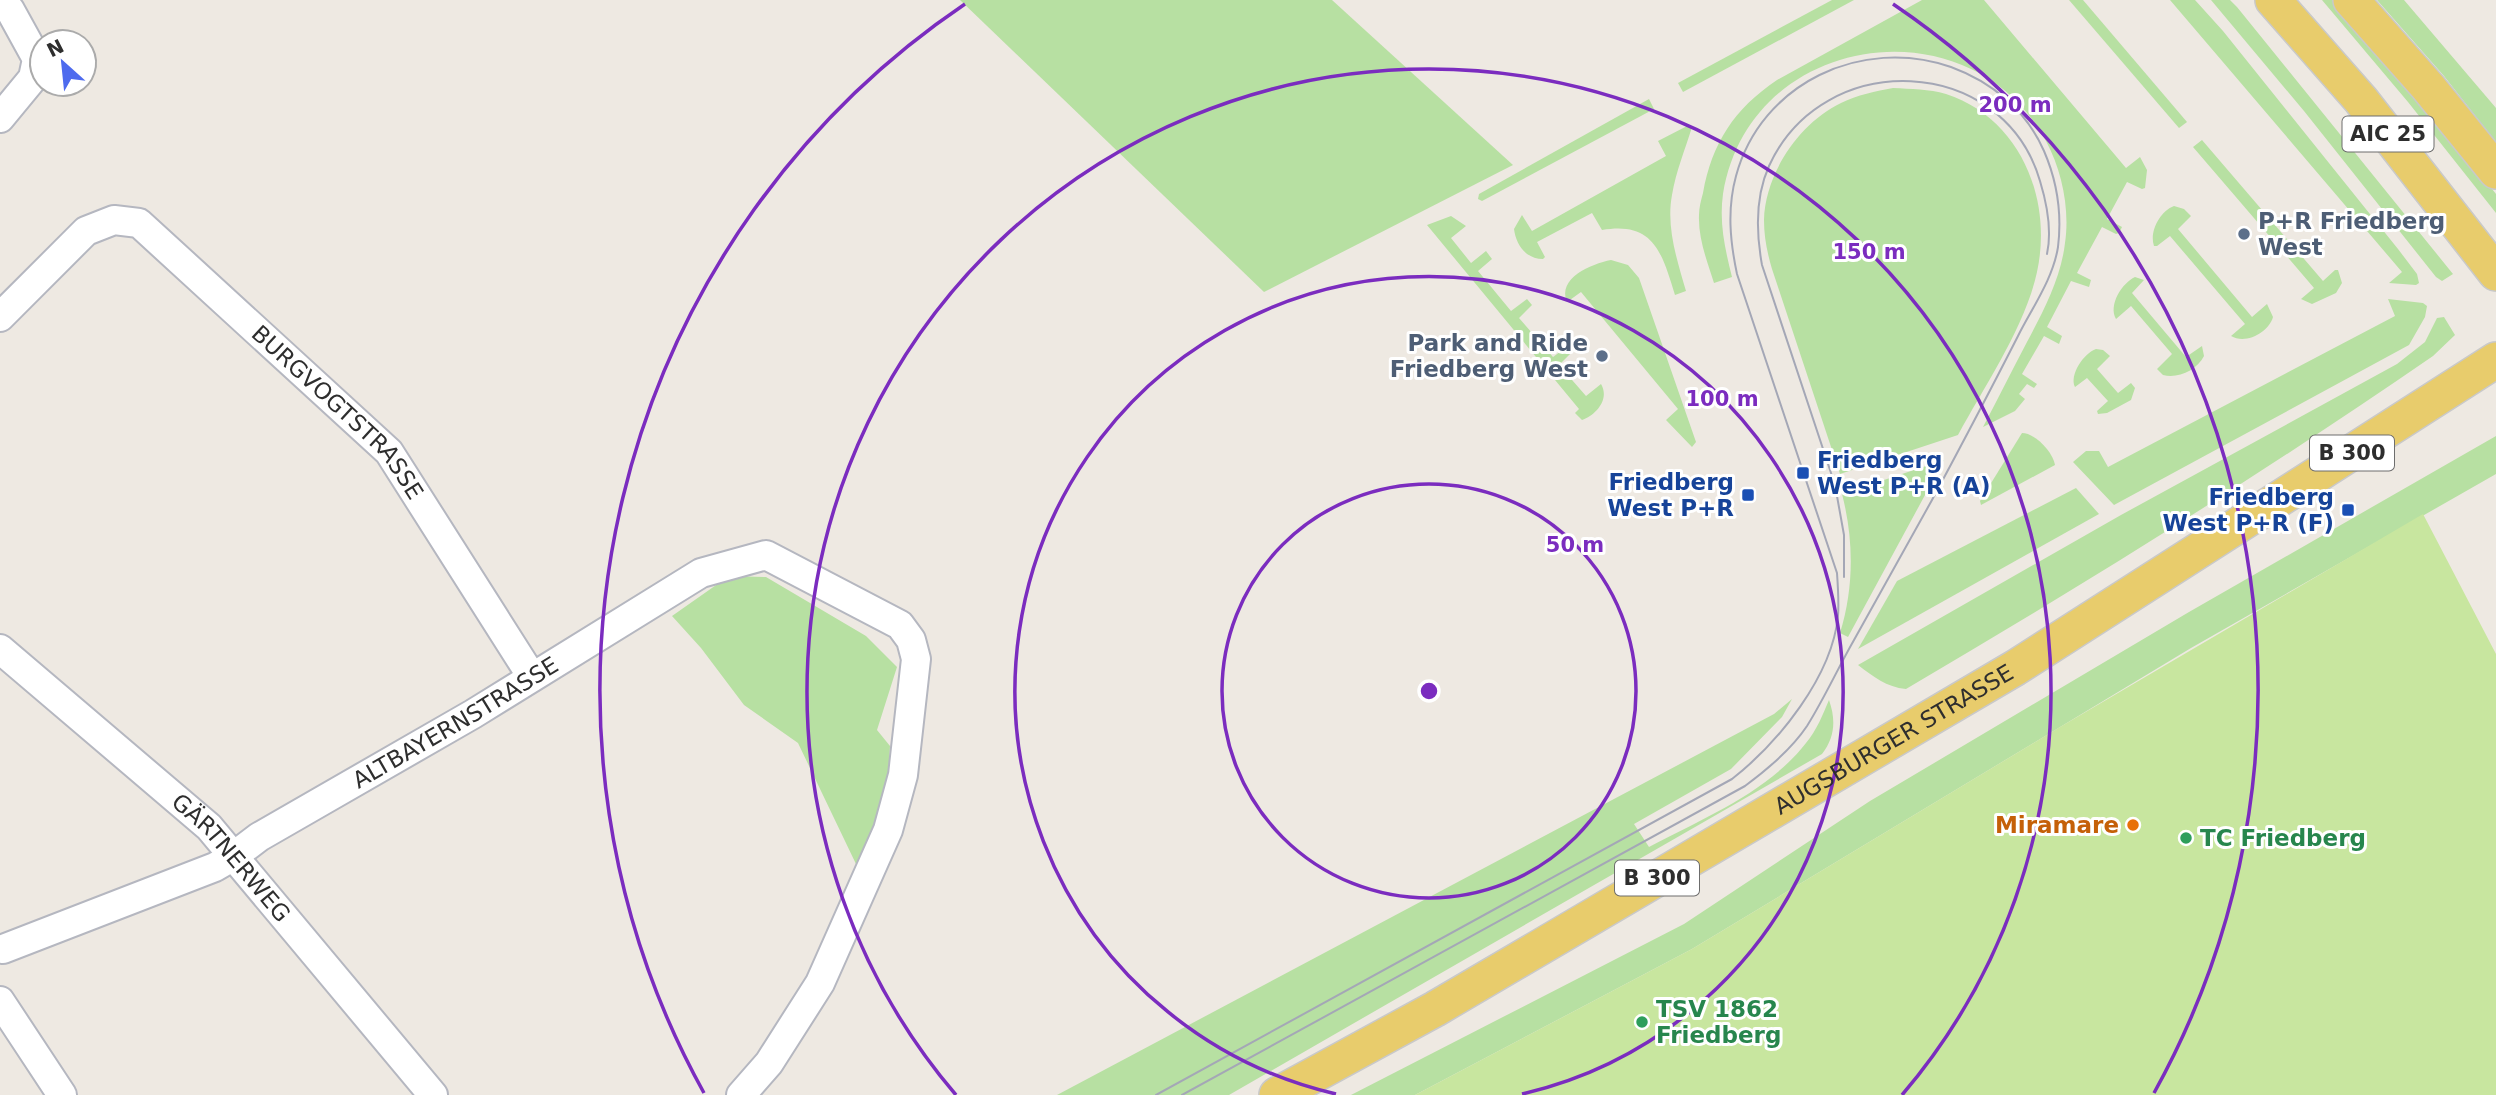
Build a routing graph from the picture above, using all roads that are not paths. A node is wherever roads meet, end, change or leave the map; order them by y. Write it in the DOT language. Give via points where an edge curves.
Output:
graph roads {
  1 [pos="2,0"];
  2 [pos="2273,0"];
  3 [pos="2351,0"];
  4 [pos="0,118"];
  5 [pos="2496,171"];
  6 [pos="2496,273"];
  7 [pos="0,317"];
  8 [pos="2496,360"];
  9 [pos="0,649"];
  10 [pos="531,677"];
  11 [pos="234,856"];
  12 [pos="3,949"];
  13 [pos="0,1001"];
  14 [pos="62,1095"];
  15 [pos="433,1095"];
  16 [pos="741,1095"];
  17 [pos="1277,1095"];
  1 -- 4 [label="street" via="37,59 33,78"];
  2 -- 6 [label="main road, AIC 25" via="2361,100"];
  3 -- 5 [label="main road, AIC 25"];
  7 -- 10 [label="street, BURGVOGTSTRASSE" via="86,231 114,220 139,223 389,452"];
  8 -- 17 [label="main road, AUGSBURGER STRASSE / B 300" via="2015,668 1435,1009"];
  9 -- 11 [label="street, GÄRTNERWEG" via="209,827"];
  10 -- 11 [label="street, ALTBAYERNSTRASSE"];
  10 -- 16 [label="street, ALTBAYERNSTRASSE" via="701,573 766,555 900,625 911,640 916,659 903,775 888,830 820,983 769,1063"];
  11 -- 12 [label="street, ALTBAYERNSTRASSE"];
  11 -- 15 [label="street, GÄRTNERWEG"];
  13 -- 14 [label="street"];
}
